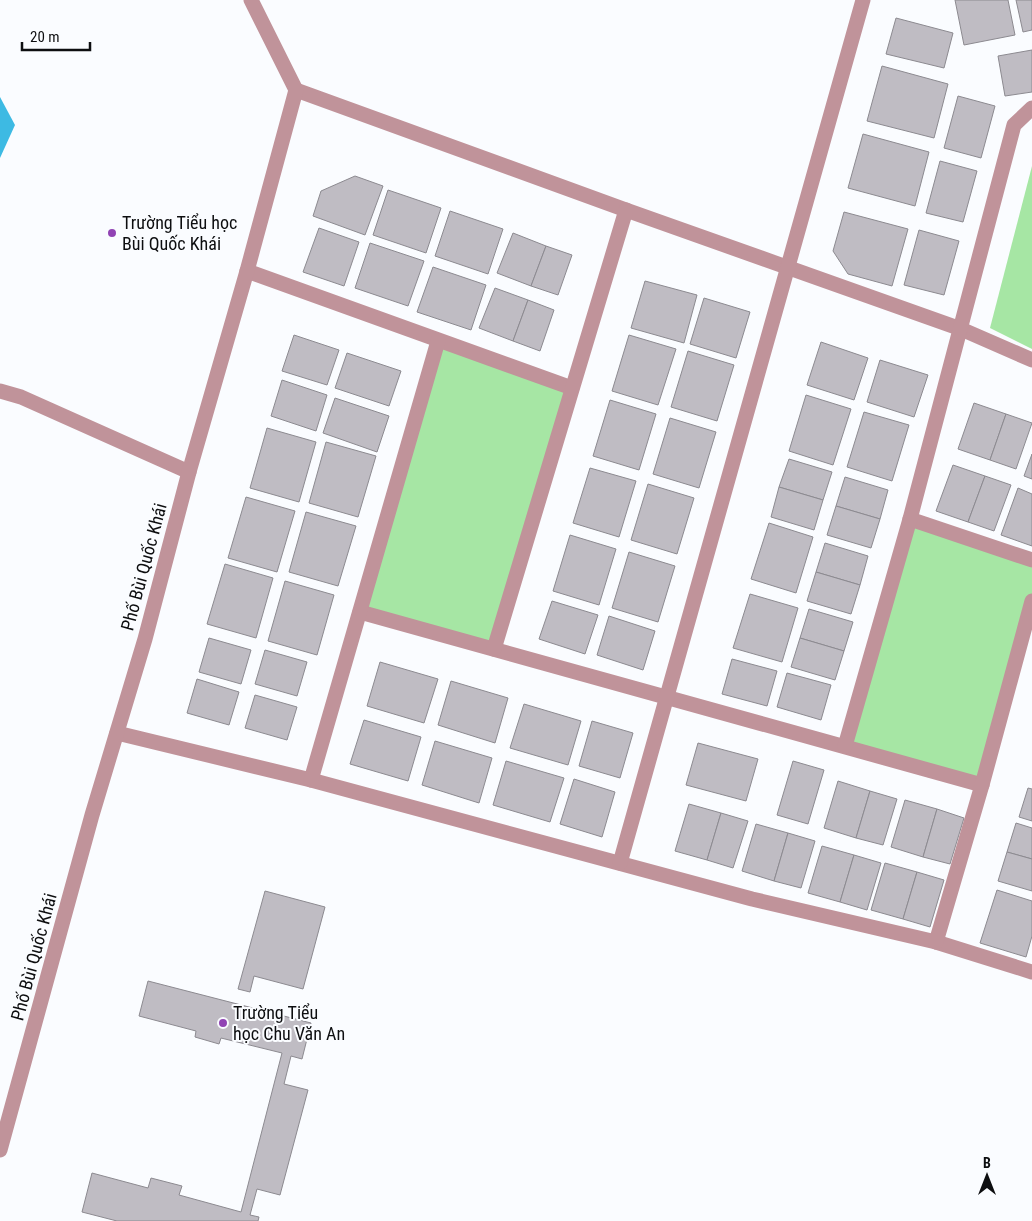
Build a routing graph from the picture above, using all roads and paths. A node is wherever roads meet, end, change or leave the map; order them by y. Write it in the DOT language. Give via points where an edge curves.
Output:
graph roads {
  1 [pos="251,0"];
  2 [pos="863,0"];
  3 [pos="296,90"];
  4 [pos="1032,108"];
  5 [pos="626,210"];
  6 [pos="789,268"];
  7 [pos="247,272"];
  8 [pos="962,329"];
  9 [pos="438,341"];
  10 [pos="1032,360"];
  11 [pos="572,388"];
  12 [pos="0,390"];
  13 [pos="189,472"];
  14 [pos="910,519"];
  15 [pos="1032,560"];
  16 [pos="1032,601"];
  17 [pos="360,612"];
  18 [pos="494,649"];
  19 [pos="667,697"];
  20 [pos="117,732"];
  21 [pos="845,746"];
  22 [pos="312,780"];
  23 [pos="982,785"];
  24 [pos="620,863"];
  25 [pos="936,942"];
  26 [pos="1032,972"];
  27 [pos="0,1150"];
  1 -- 3 [label="street"];
  2 -- 6 [label="street"];
  3 -- 5 [label="street"];
  3 -- 7 [label="street, Phố Bùi Quốc Khái"];
  4 -- 8 [label="street" via="1014,125"];
  5 -- 6 [label="street"];
  5 -- 11 [label="street"];
  6 -- 8 [label="street"];
  6 -- 19 [label="street"];
  7 -- 9 [label="street"];
  7 -- 13 [label="street, Phố Bùi Quốc Khái"];
  8 -- 10 [label="street"];
  8 -- 14 [label="street"];
  9 -- 11 [label="street"];
  9 -- 17 [label="street"];
  11 -- 18 [label="street"];
  12 -- 13 [label="street"];
  13 -- 20 [label="street, Phố Bùi Quốc Khái"];
  14 -- 15 [label="street"];
  14 -- 21 [label="street"];
  16 -- 23 [label="street"];
  17 -- 18 [label="street"];
  17 -- 22 [label="street"];
  18 -- 19 [label="street"];
  19 -- 21 [label="street"];
  19 -- 24 [label="street"];
  20 -- 22 [label="street"];
  20 -- 27 [label="street, Phố Bùi Quốc Khái"];
  21 -- 23 [label="street"];
  22 -- 24 [label="street"];
  23 -- 25 [label="street"];
  24 -- 25 [label="street" via="752,899"];
  25 -- 26 [label="street"];
}
